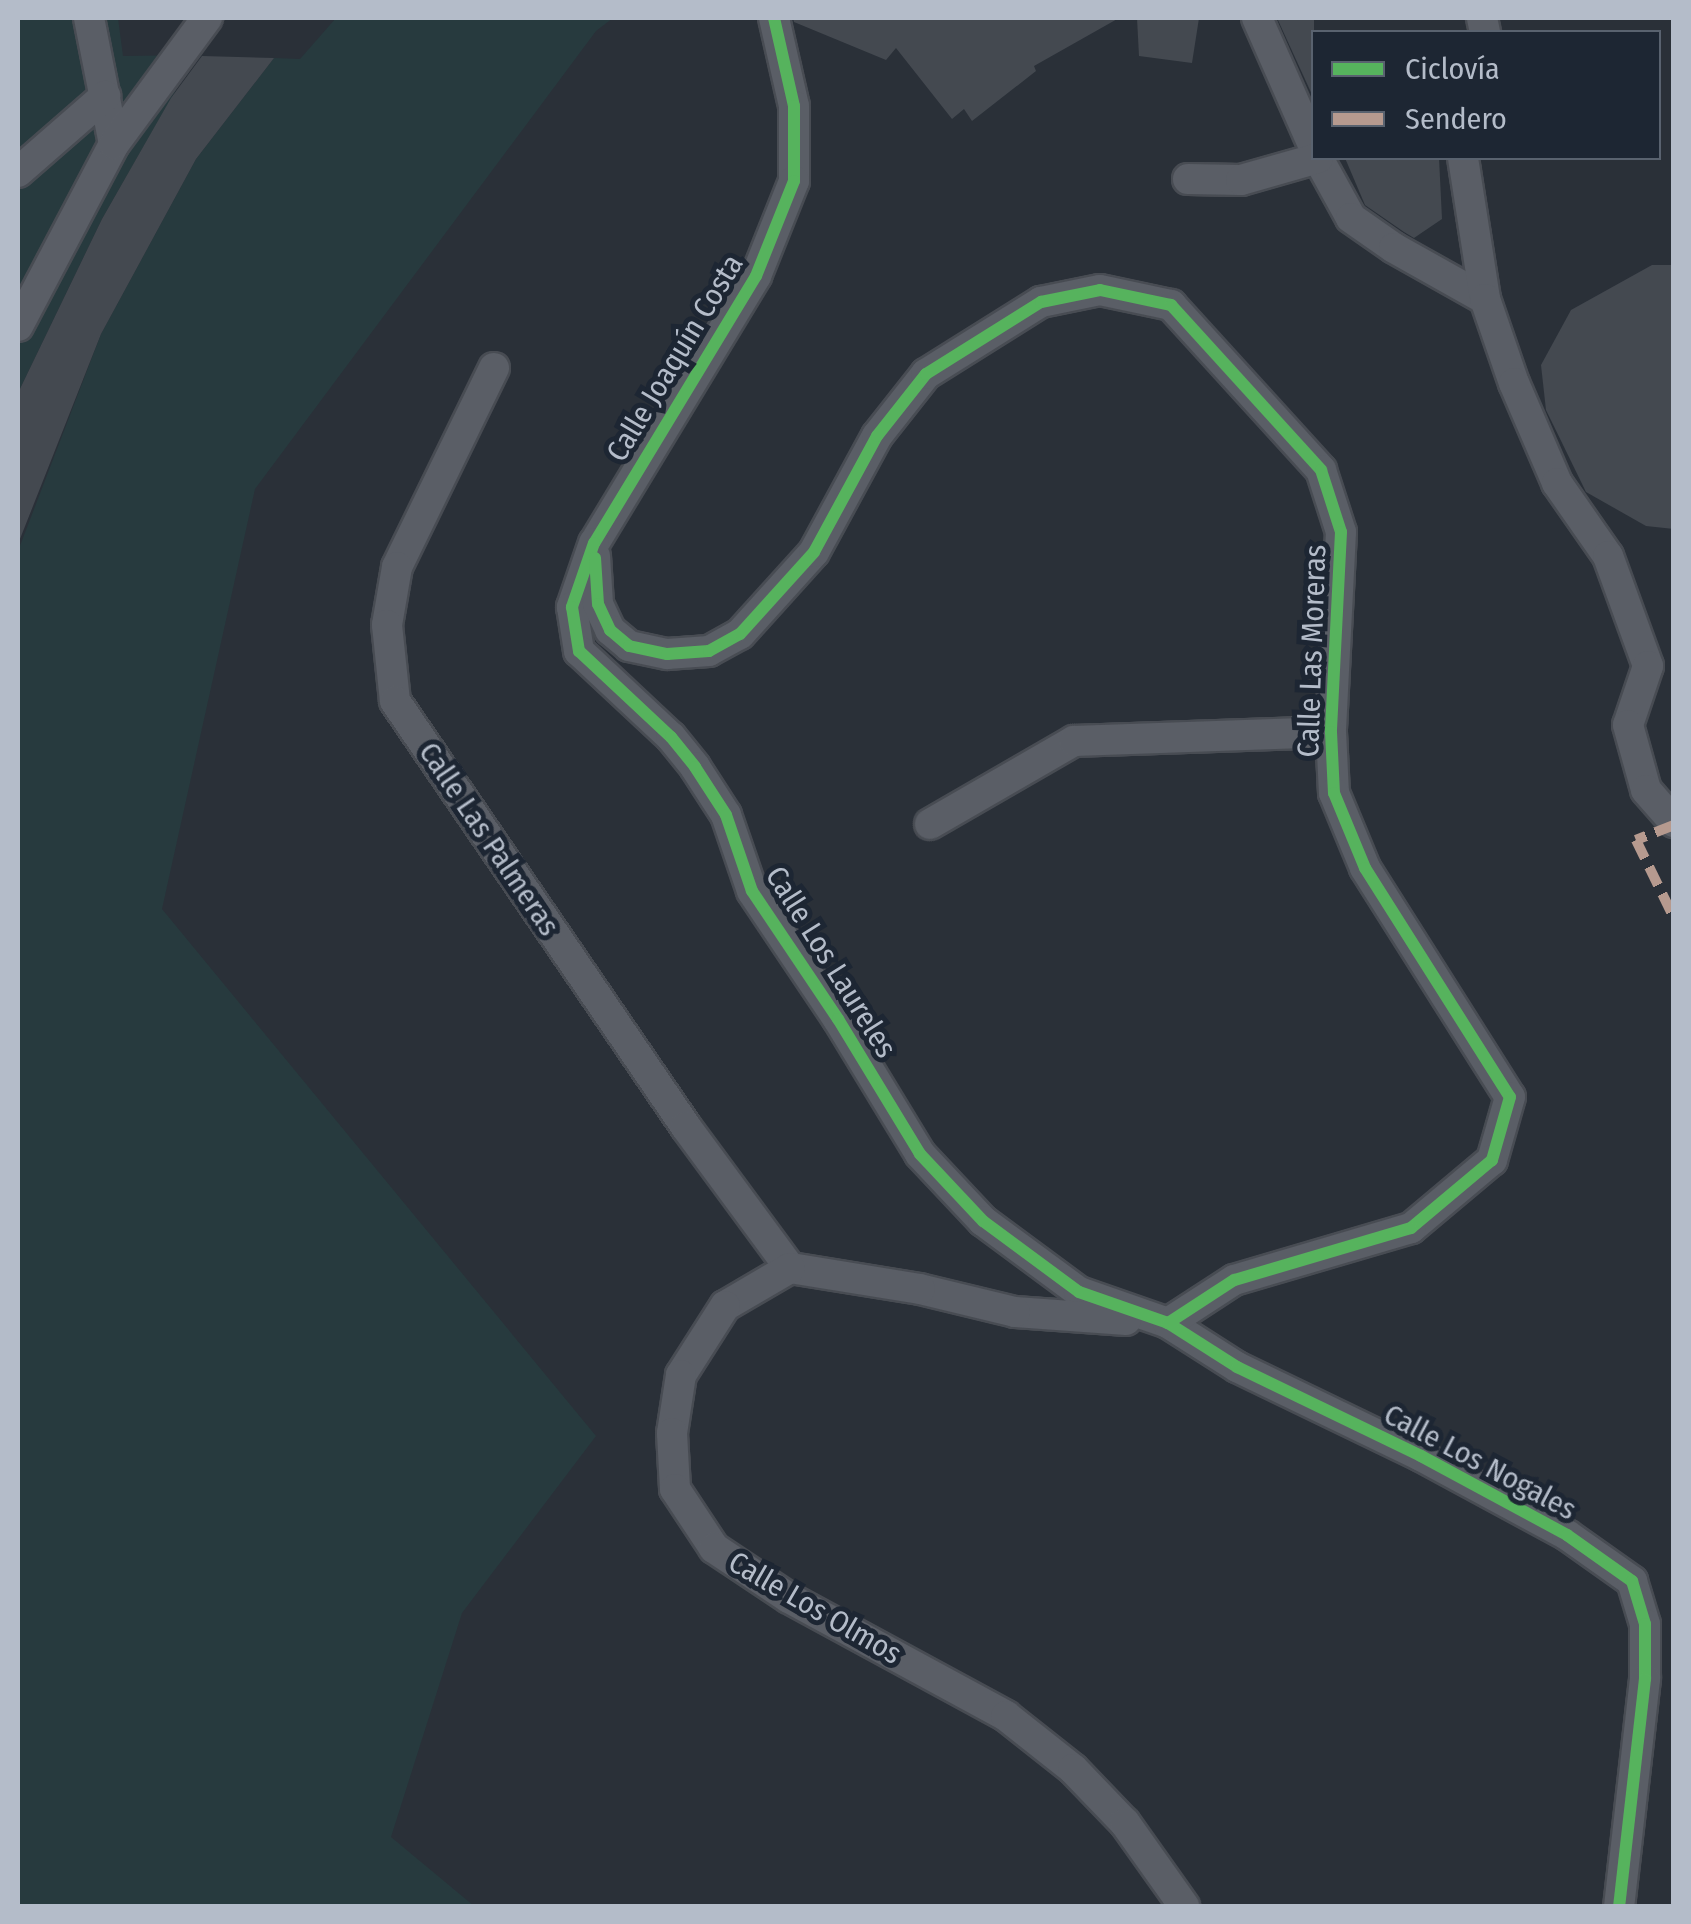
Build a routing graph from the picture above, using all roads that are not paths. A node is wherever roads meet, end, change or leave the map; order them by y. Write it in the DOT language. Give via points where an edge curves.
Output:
graph roads {
  1 [pos="89,18"];
  2 [pos="207,18"];
  3 [pos="774,18"];
  4 [pos="1257,18"];
  5 [pos="105,96"];
  6 [pos="1311,140"];
  7 [pos="114,144"];
  8 [pos="1311,160"];
  9 [pos="1319,160"];
  10 [pos="1463,160"];
  11 [pos="18,172"];
  12 [pos="1188,180"];
  13 [pos="1486,299"];
  14 [pos="18,326"];
  15 [pos="494,368"];
  16 [pos="594,543"];
  17 [pos="1661,666"];
  18 [pos="1331,732"];
  19 [pos="1674,822"];
  20 [pos="930,824"];
  21 [pos="790,1268"];
  22 [pos="1168,1324"];
  23 [pos="1184,1906"];
  24 [pos="1619,1906"];
  1 -- 5 [label="street"];
  2 -- 7 [label="street"];
  3 -- 16 [label="street, Calle Joaquín Costa" via="794,106 794,181 756,276"];
  4 -- 6 [label="street"];
  5 -- 7 [label="street"];
  5 -- 11 [label="street"];
  7 -- 14 [label="street"];
  8 -- 12 [label="street" via="1241,180"];
  9 -- 13 [label="street" via="1352,218"];
  10 -- 13 [label="street"];
  13 -- 17 [label="street" via="1557,483 1608,556"];
  15 -- 21 [label="street, Calle Las Palmeras" via="397,567 387,625 395,701"];
  16 -- 18 [label="street, Calle Las Moreras" via="598,604 610,630 629,646 666,654 709,651 740,634 814,552 877,436 926,374 1041,302 1100,290 1171,305 1320,470 1340,532"];
  16 -- 22 [label="street, Calle Los Laureles" via="572,607 579,651 695,767 726,815 752,891 920,1154 983,1221 1080,1292"];
  17 -- 19 [label="street" via="1628,725 1646,790"];
  18 -- 20 [label="street, Calle Las Moreras" via="1074,742"];
  18 -- 22 [label="street, Calle Las Moreras" via="1334,793 1365,868 1510,1096 1492,1160 1412,1228 1234,1280"];
  21 -- 22 [label="street" via="1016,1312"];
  21 -- 23 [label="street, Calle Los Olmos" via="725,1306 681,1375 672,1433 675,1489 714,1548 789,1598 1006,1716 1073,1769 1125,1823"];
  22 -- 24 [label="street, Calle Los Nogales" via="1237,1367 1567,1535 1632,1581 1645,1624 1645,1679"];
}
